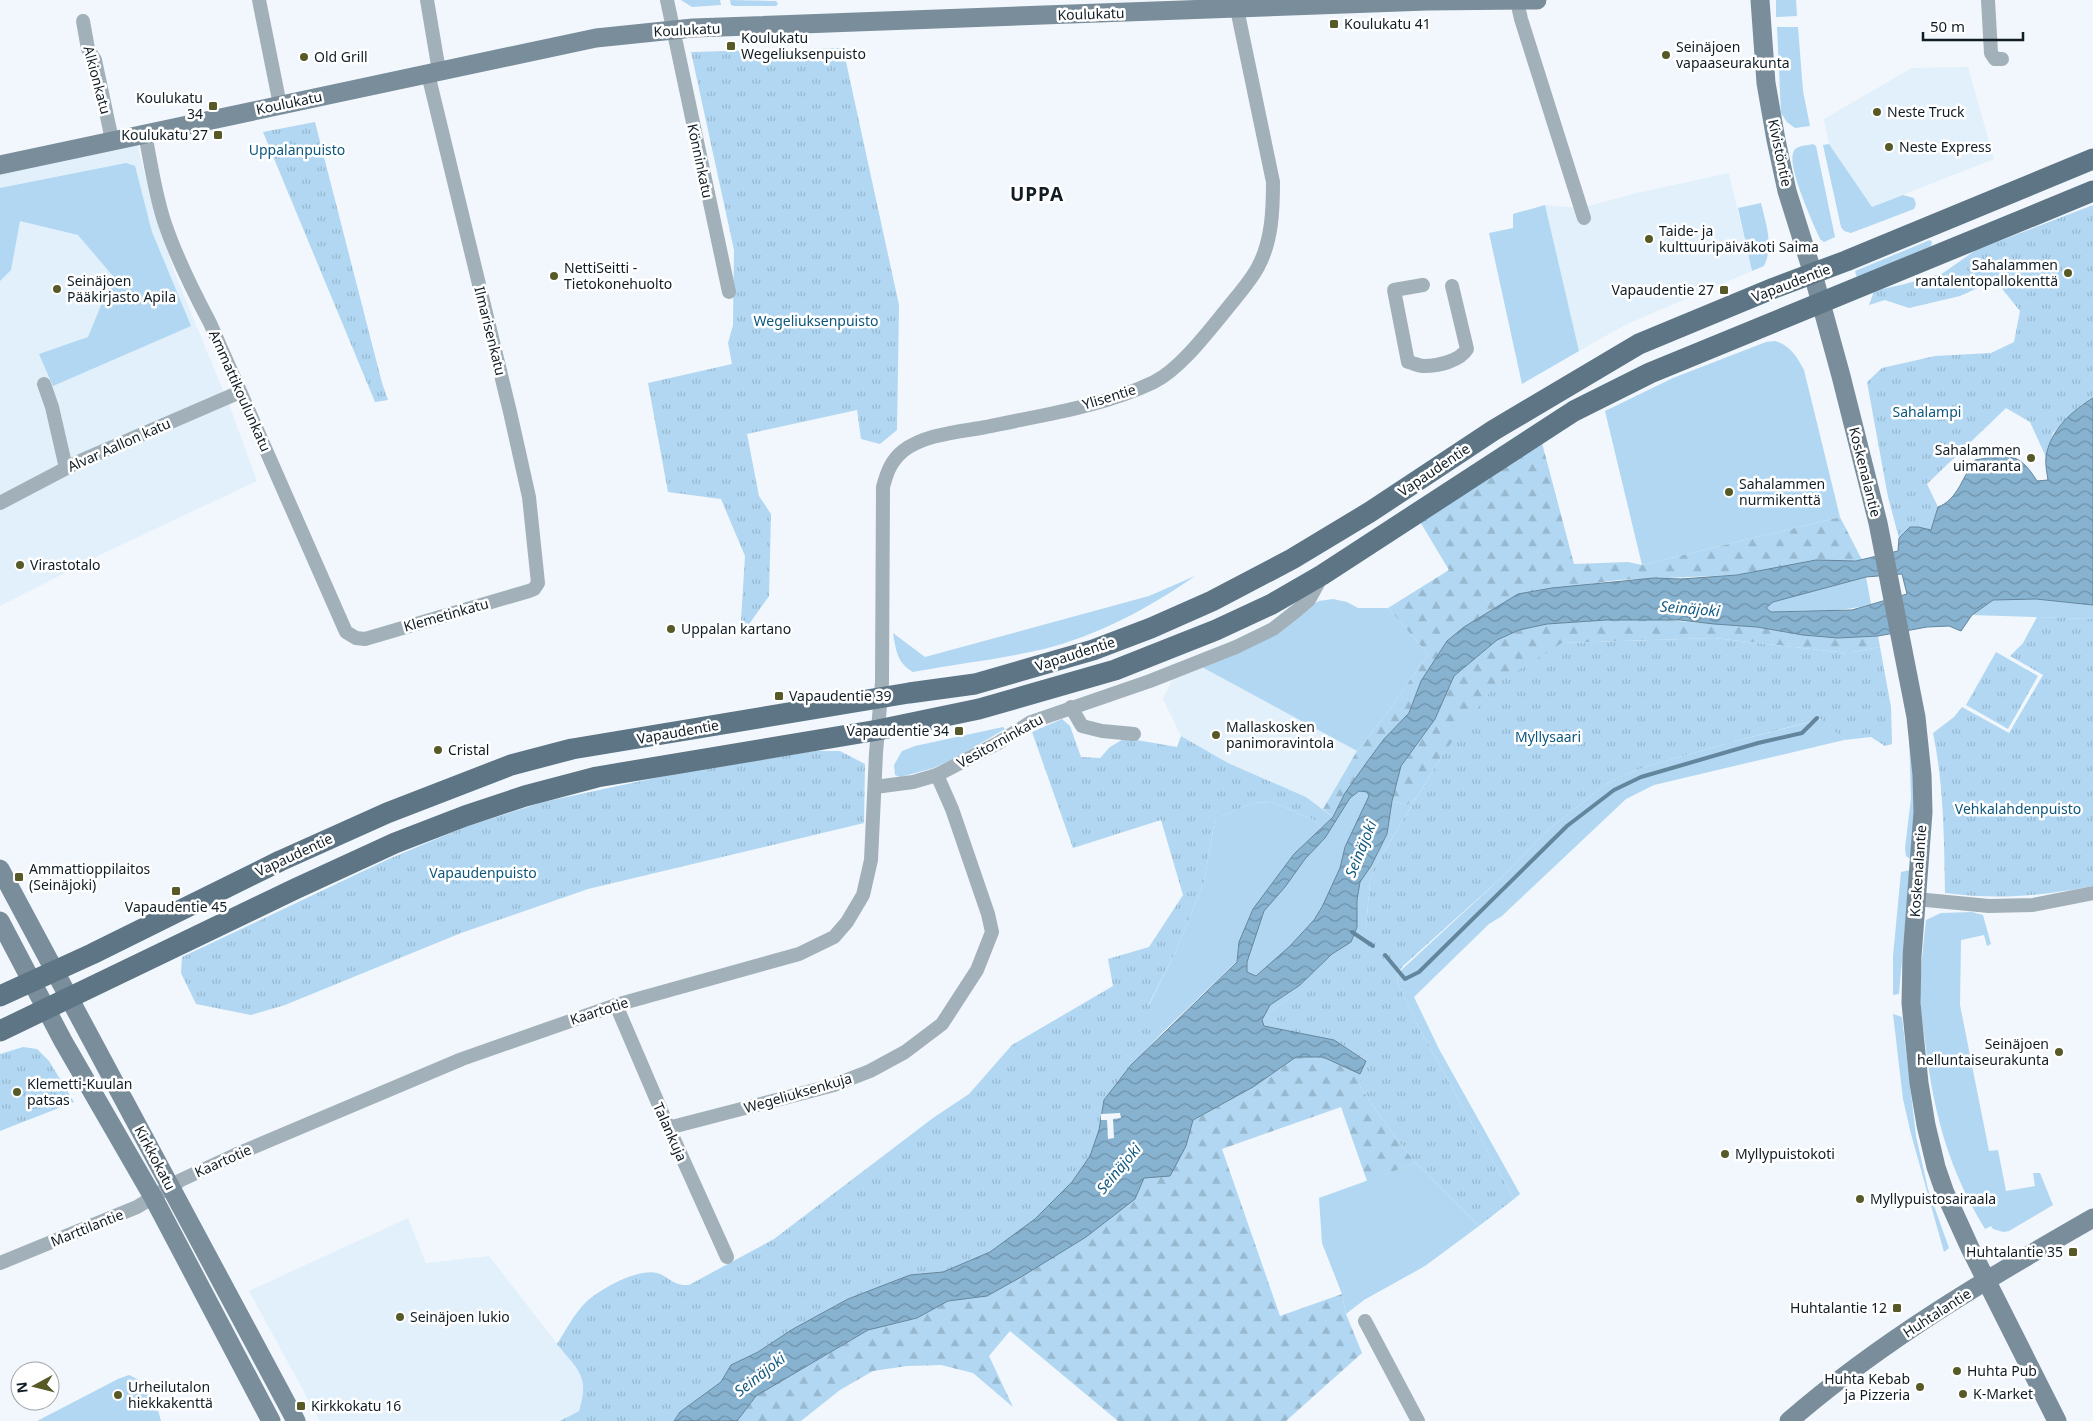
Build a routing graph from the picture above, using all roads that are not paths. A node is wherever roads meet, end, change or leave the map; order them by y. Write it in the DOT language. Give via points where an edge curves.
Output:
graph roads {
  1 [pos="259,0"];
  2 [pos="427,0"];
  3 [pos="667,0"];
  4 [pos="1537,0"];
  5 [pos="1760,0"];
  6 [pos="1988,0"];
  7 [pos="1517,1"];
  8 [pos="1230,6"];
  9 [pos="83,21"];
  10 [pos="673,30"];
  11 [pos="2002,59"];
  12 [pos="433,73"];
  13 [pos="280,105"];
  14 [pos="145,134"];
  15 [pos="112,140"];
  16 [pos="2093,159"];
  17 [pos="0,164"];
  18 [pos="2093,191"];
  19 [pos="1584,218"];
  20 [pos="1813,274"];
  21 [pos="1423,285"];
  22 [pos="1452,286"];
  23 [pos="728,292"];
  24 [pos="1821,302"];
  25 [pos="44,384"];
  26 [pos="240,392"];
  27 [pos="66,468"];
  28 [pos="0,502"];
  29 [pos="1322,575"];
  30 [pos="534,589"];
  31 [pos="356,638"];
  32 [pos="882,699"];
  33 [pos="1071,707"];
  34 [pos="878,730"];
  35 [pos="1134,734"];
  36 [pos="937,775"];
  37 [pos="875,787"];
  38 [pos="0,869"];
  39 [pos="2093,893"];
  40 [pos="1916,899"];
  41 [pos="0,921"];
  42 [pos="55,971"];
  43 [pos="32,982"];
  44 [pos="0,996"];
  45 [pos="70,998"];
  46 [pos="616,1005"];
  47 [pos="46,1009"];
  48 [pos="0,1032"];
  49 [pos="668,1128"];
  50 [pos="170,1186"];
  51 [pos="153,1197"];
  52 [pos="2093,1218"];
  53 [pos="727,1257"];
  54 [pos="0,1263"];
  55 [pos="1986,1281"];
  56 [pos="1365,1321"];
  57 [pos="272,1421"];
  58 [pos="296,1421"];
  59 [pos="1418,1421"];
  60 [pos="1790,1421"];
  61 [pos="2057,1421"];
  1 -- 13 [label="street"];
  2 -- 12 [label="street, Ilmarisenkatu"];
  3 -- 10 [label="street, Könninkatu"];
  4 -- 7 [label="main road, Koulukatu"];
  5 -- 20 [label="main road, Kivistöntie" via="1766,83 1776,140 1787,191"];
  6 -- 11 [label="street" via="1991,53 1995,59"];
  7 -- 8 [label="main road, Koulukatu"];
  7 -- 19 [label="street"];
  8 -- 10 [label="main road, Koulukatu"];
  8 -- 32 [label="street, Ylisentie" via="1273,182 1273,211 1266,248 1257,269 1215,324 1179,363 1156,381 1107,400 926,439 904,450 893,460 884,487"];
  9 -- 15 [label="street, Alkionkatu"];
  10 -- 12 [label="main road, Koulukatu" via="596,38"];
  10 -- 23 [label="street, Könninkatu"];
  12 -- 13 [label="main road, Koulukatu"];
  12 -- 30 [label="street, Ilmarisenkatu" via="528,497 538,571 538,584"];
  13 -- 14 [label="main road, Koulukatu"];
  14 -- 15 [label="main road, Koulukatu"];
  14 -- 26 [label="street, Ammattikoulunkatu" via="165,223"];
  15 -- 17 [label="main road, Koulukatu"];
  16 -- 20 [label="main road, Vapaudentie"];
  18 -- 24 [label="main road, Vapaudentie"];
  20 -- 24 [label="main road, Kivistöntie"];
  20 -- 32 [label="main road, Vapaudentie" via="1639,344 1494,430 1292,559 1212,601 1151,628 1068,657 975,684"];
  21 -- 22 [label="street" via="1394,290 1408,362 1424,366 1456,360 1467,349"];
  24 -- 29 [label="main road, Vapaudentie" via="1650,373 1574,411"];
  24 -- 40 [label="main road, Koskenalantie" via="1878,523 1916,717 1923,812"];
  25 -- 27 [label="street"];
  26 -- 27 [label="street, Alvar Aallon katu"];
  26 -- 31 [label="street, Ammattikoulunkatu" via="346,632"];
  27 -- 28 [label="street, Alvar Aallon katu"];
  29 -- 33 [label="street, Vesitorninkatu" via="1309,600 1273,629 1180,670"];
  29 -- 34 [label="main road, Vapaudentie" via="1272,604 1216,630 1115,670 979,709"];
  30 -- 31 [label="street, Klemetinkatu" via="365,639"];
  32 -- 34 [label="street, Ylisentie"];
  32 -- 42 [label="main road, Vapaudentie" via="572,749 512,765 387,813 288,857"];
  33 -- 35 [label="street" via="1082,726"];
  33 -- 36 [label="street, Vesitorninkatu" via="1031,722"];
  34 -- 37 [label="street, Kaartotie"];
  34 -- 45 [label="main road, Vapaudentie" via="598,777 525,796 395,844"];
  36 -- 37 [label="street, Vesitorninkatu"];
  36 -- 49 [label="street, Wegeliuksenkuja" via="992,932 977,970 942,1024 905,1052 834,1085"];
  37 -- 46 [label="street, Kaartotie" via="871,860 863,895 834,937 799,954"];
  38 -- 42 [label="main road, Kirkkokatu"];
  39 -- 40 [label="street" via="2033,905 1989,906"];
  40 -- 55 [label="main road, Koskenalantie" via="1911,1003 1916,1066 1926,1125 1945,1193"];
  41 -- 43 [label="main road, Kirkkokatu"];
  42 -- 43 [label="main road, Vapaudentie"];
  42 -- 45 [label="main road, Kirkkokatu"];
  43 -- 44 [label="main road, Vapaudentie"];
  43 -- 47 [label="main road, Kirkkokatu"];
  45 -- 47 [label="main road, Vapaudentie"];
  45 -- 50 [label="main road, Kirkkokatu"];
  46 -- 49 [label="street, Talankuja"];
  46 -- 50 [label="street, Kaartotie" via="462,1059 278,1136"];
  47 -- 48 [label="main road, Vapaudentie"];
  47 -- 51 [label="main road, Kirkkokatu"];
  49 -- 53 [label="street, Talankuja"];
  50 -- 51 [label="street, Marttilantie"];
  50 -- 58 [label="main road, Kirkkokatu"];
  51 -- 54 [label="street, Marttilantie" via="137,1207"];
  51 -- 57 [label="main road, Kirkkokatu"];
  52 -- 55 [label="main road, Huhtalantie"];
  55 -- 60 [label="main road, Huhtalantie" via="1895,1340"];
  55 -- 61 [label="main road, Koskenalantie"];
  56 -- 59 [label="street"];
}
